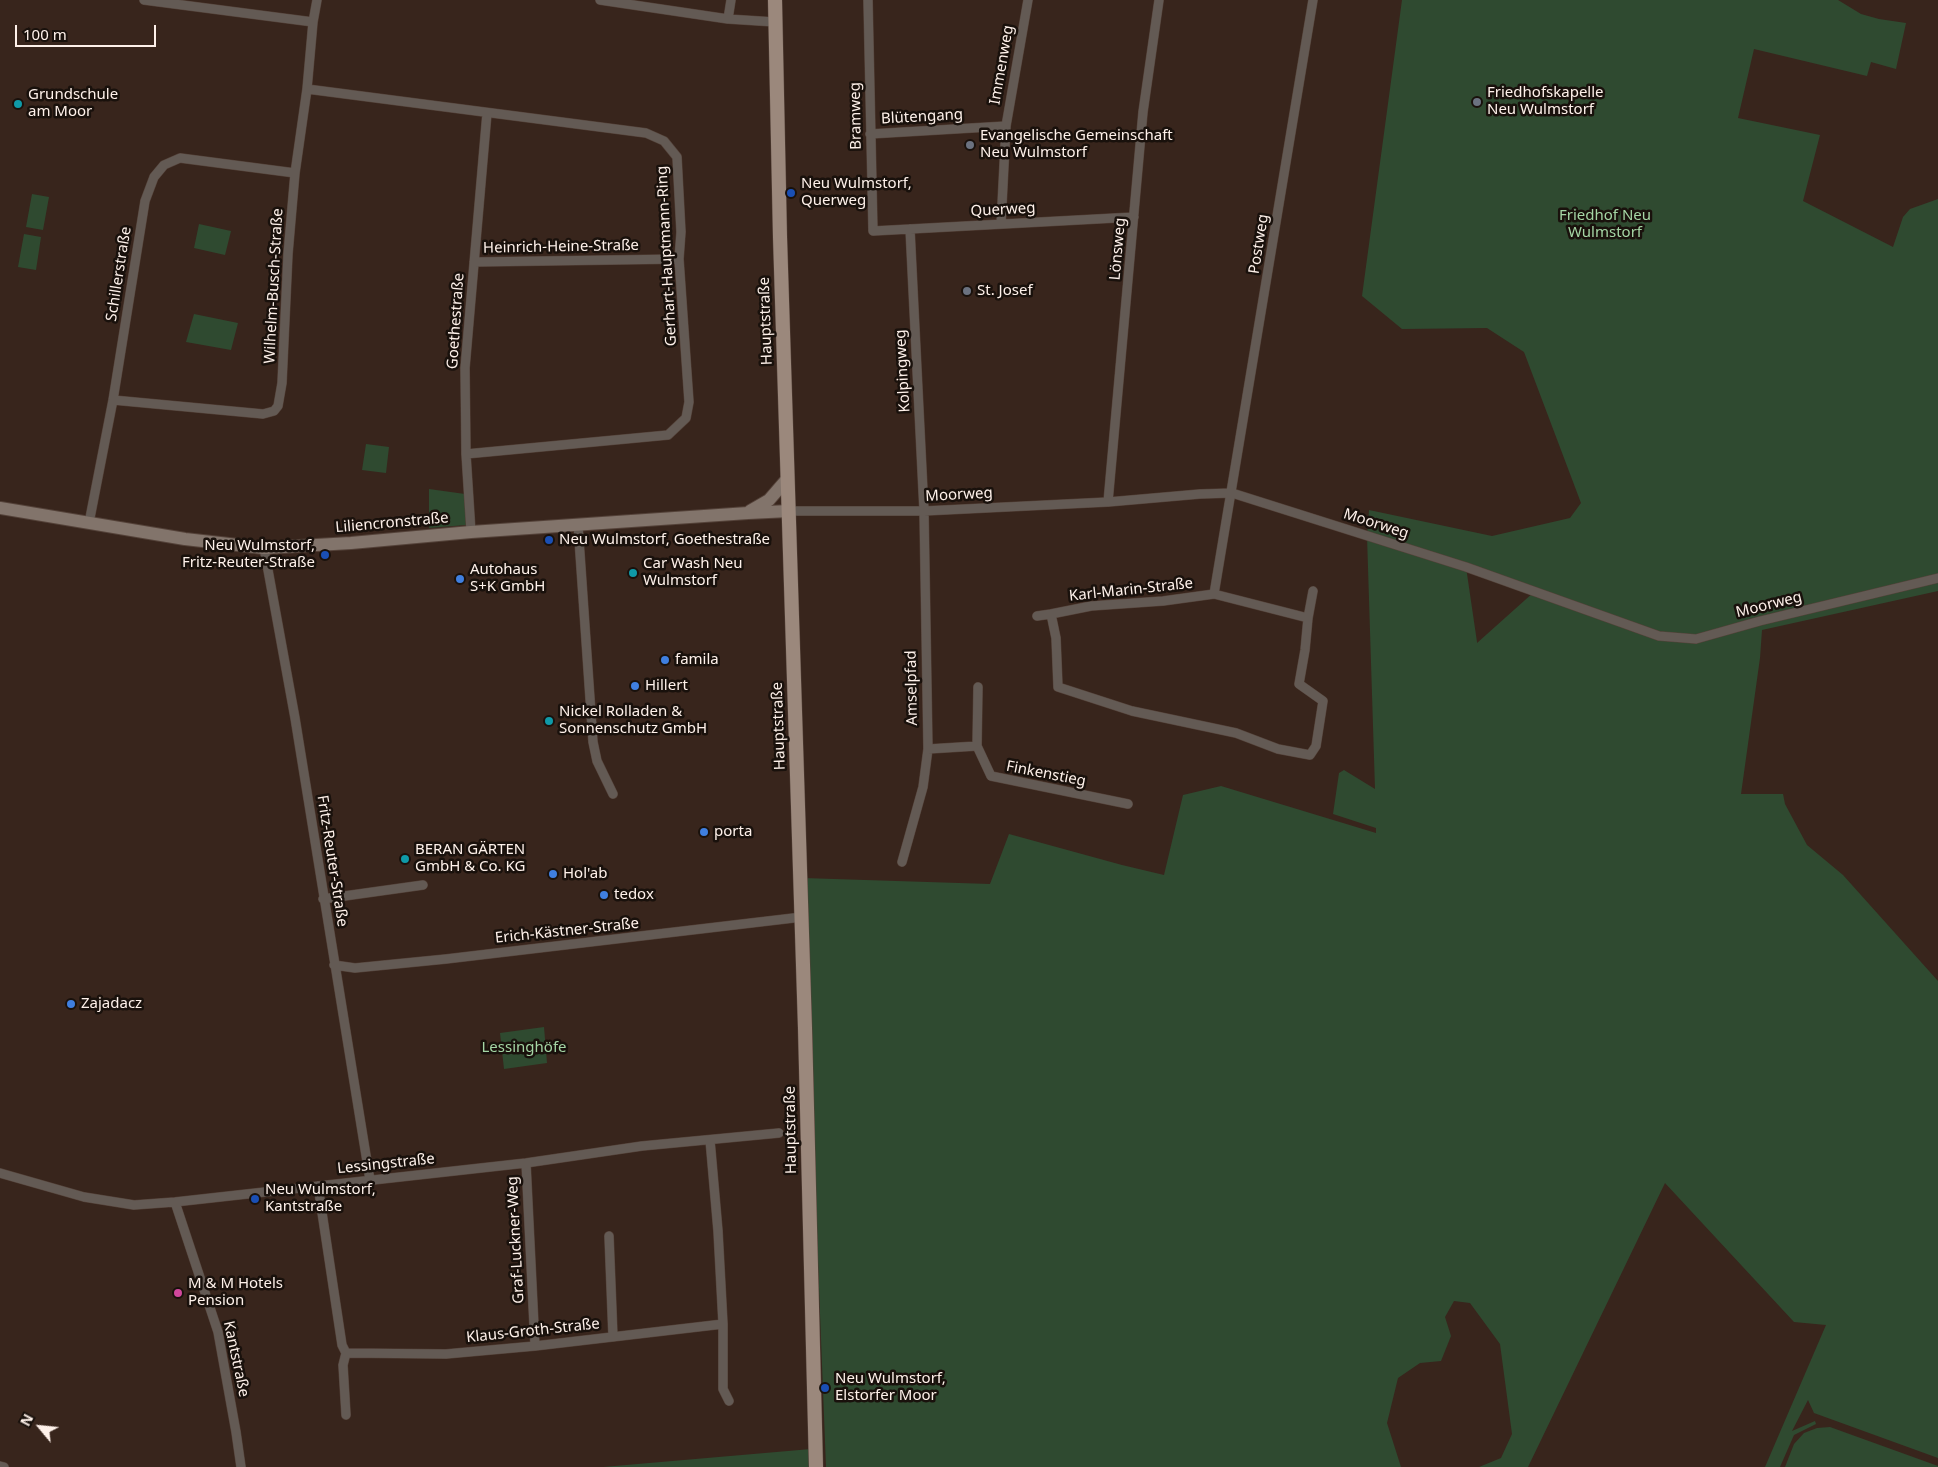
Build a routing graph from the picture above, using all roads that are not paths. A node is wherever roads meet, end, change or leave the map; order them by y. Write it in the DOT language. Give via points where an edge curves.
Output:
graph roads {
  1 [pos="144,0"];
  2 [pos="317,0"];
  3 [pos="600,0"];
  4 [pos="731,0"];
  5 [pos="775,0"];
  6 [pos="868,0"];
  7 [pos="1028,0"];
  8 [pos="1159,0"];
  9 [pos="1313,0"];
  10 [pos="728,19"];
  11 [pos="313,22"];
  12 [pos="775,22"];
  13 [pos="307,89"];
  14 [pos="487,113"];
  15 [pos="1006,126"];
  16 [pos="870,134"];
  17 [pos="294,174"];
  18 [pos="1134,217"];
  19 [pos="1001,224"];
  20 [pos="910,229"];
  21 [pos="873,231"];
  22 [pos="679,260"];
  23 [pos="474,262"];
  24 [pos="113,400"];
  25 [pos="466,454"];
  26 [pos="788,478"];
  27 [pos="1232,493"];
  28 [pos="1108,502"];
  29 [pos="0,508"];
  30 [pos="789,511"];
  31 [pos="924,511"];
  32 [pos="748,513"];
  33 [pos="89,523"];
  34 [pos="578,525"];
  35 [pos="471,532"];
  36 [pos="264,548"];
  37 [pos="1938,578"];
  38 [pos="1313,591"];
  39 [pos="1214,594"];
  40 [pos="1051,614"];
  41 [pos="1038,616"];
  42 [pos="1308,618"];
  43 [pos="978,688"];
  44 [pos="978,746"];
  45 [pos="928,749"];
  46 [pos="613,794"];
  47 [pos="1128,804"];
  48 [pos="902,862"];
  49 [pos="423,885"];
  50 [pos="324,898"];
  51 [pos="802,917"];
  52 [pos="334,966"];
  53 [pos="779,1133"];
  54 [pos="710,1140"];
  55 [pos="526,1162"];
  56 [pos="0,1173"];
  57 [pos="370,1180"];
  58 [pos="318,1186"];
  59 [pos="175,1202"];
  60 [pos="609,1236"];
  61 [pos="723,1324"];
  62 [pos="613,1337"];
  63 [pos="535,1346"];
  64 [pos="346,1353"];
  65 [pos="728,1401"];
  66 [pos="346,1415"];
  67 [pos="0,1466"];
  68 [pos="4,1467"];
  69 [pos="240,1467"];
  70 [pos="816,1467"];
  1 -- 11 [label="street"];
  2 -- 11 [label="street, Wilhelm-Busch-Straße"];
  3 -- 10 [label="street"];
  4 -- 10 [label="street"];
  5 -- 12 [label="main road, Hauptstraße"];
  6 -- 16 [label="street, Bramweg"];
  7 -- 15 [label="street, Immenweg"];
  8 -- 18 [label="street, Lönsweg" via="1143,112"];
  9 -- 27 [label="street, Postweg"];
  10 -- 12 [label="street"];
  11 -- 13 [label="street, Wilhelm-Busch-Straße"];
  12 -- 26 [label="main road, Hauptstraße"];
  13 -- 14 [label="street, Gerhart-Hauptmann-Ring"];
  13 -- 17 [label="street, Wilhelm-Busch-Straße"];
  14 -- 22 [label="street, Gerhart-Hauptmann-Ring" via="646,134 664,141 677,157"];
  14 -- 23 [label="street, Goethestraße"];
  15 -- 16 [label="street, Blütengang"];
  15 -- 19 [label="street, Immenweg"];
  16 -- 21 [label="street, Bramweg"];
  17 -- 24 [label="street, Schillerstraße" via="180,158 164,165 154,177 145,201"];
  17 -- 24 [label="street, Wilhelm-Busch-Straße" via="282,382 278,406 274,411 263,414"];
  18 -- 19 [label="street, Querweg"];
  18 -- 28 [label="street, Lönsweg"];
  19 -- 20 [label="street, Querweg"];
  20 -- 21 [label="street, Querweg"];
  20 -- 31 [label="street, Kolpingweg"];
  22 -- 23 [label="street, Heinrich-Heine-Straße"];
  22 -- 25 [label="street, Gerhart-Hauptmann-Ring" via="689,402 686,418 668,434"];
  23 -- 25 [label="street, Goethestraße" via="465,368"];
  24 -- 33 [label="street, Schillerstraße"];
  25 -- 35 [label="street, Goethestraße"];
  26 -- 30 [label="main road, Hauptstraße"];
  26 -- 32 [label="street" via="769,500"];
  27 -- 28 [label="street, Moorweg"];
  27 -- 37 [label="street, Moorweg" via="1466,567 1659,636 1696,639"];
  27 -- 39 [label="street, Postweg"];
  28 -- 31 [label="street, Moorweg"];
  29 -- 33 [label="street, Liliencronstraße"];
  30 -- 31 [label="street, Moorweg"];
  30 -- 32 [label="street, Liliencronstraße"];
  30 -- 51 [label="main road, Hauptstraße"];
  31 -- 45 [label="street, Amselpfad"];
  32 -- 34 [label="street, Liliencronstraße"];
  33 -- 36 [label="street, Liliencronstraße"];
  34 -- 35 [label="street, Liliencronstraße"];
  34 -- 46 [label="street" via="593,742 596,761"];
  35 -- 36 [label="street, Liliencronstraße"];
  36 -- 50 [label="street, Fritz-Reuter-Straße"];
  38 -- 42 [label="street"];
  39 -- 40 [label="street, Karl-Marin-Straße" via="1092,606"];
  39 -- 42 [label="street"];
  40 -- 41 [label="street, Karl-Marin-Straße"];
  40 -- 42 [label="street, Karl-Marin-Straße" via="1056,638 1058,687 1132,711 1236,733 1278,749 1310,755 1316,746 1323,701 1300,684"];
  43 -- 44 [label="street, Finkenstieg"];
  44 -- 45 [label="street"];
  44 -- 47 [label="street, Finkenstieg" via="990,776"];
  45 -- 48 [label="street, Amselpfad" via="924,786"];
  49 -- 50 [label="street"];
  50 -- 52 [label="street, Fritz-Reuter-Straße"];
  51 -- 52 [label="street, Erich-Kästner-Straße" via="446,959 355,968"];
  51 -- 70 [label="main road, Hauptstraße"];
  52 -- 57 [label="street, Fritz-Reuter-Straße"];
  53 -- 54 [label="street, Lessingstraße"];
  54 -- 55 [label="street, Lessingstraße"];
  54 -- 61 [label="street"];
  55 -- 57 [label="street, Lessingstraße"];
  55 -- 63 [label="street, Graf-Luckner-Weg"];
  56 -- 59 [label="street, Lessingstraße" via="84,1197 126,1204"];
  57 -- 58 [label="street, Lessingstraße"];
  58 -- 59 [label="street, Lessingstraße"];
  58 -- 64 [label="street" via="342,1346"];
  59 -- 69 [label="street, Kantstraße" via="218,1332"];
  60 -- 62 [label="street"];
  61 -- 62 [label="street, Klaus-Groth-Straße"];
  61 -- 65 [label="street" via="723,1389"];
  62 -- 63 [label="street, Klaus-Groth-Straße"];
  63 -- 64 [label="street, Klaus-Groth-Straße" via="446,1354"];
  64 -- 66 [label="street" via="343,1365"];
  67 -- 68 [label="street"];
}
